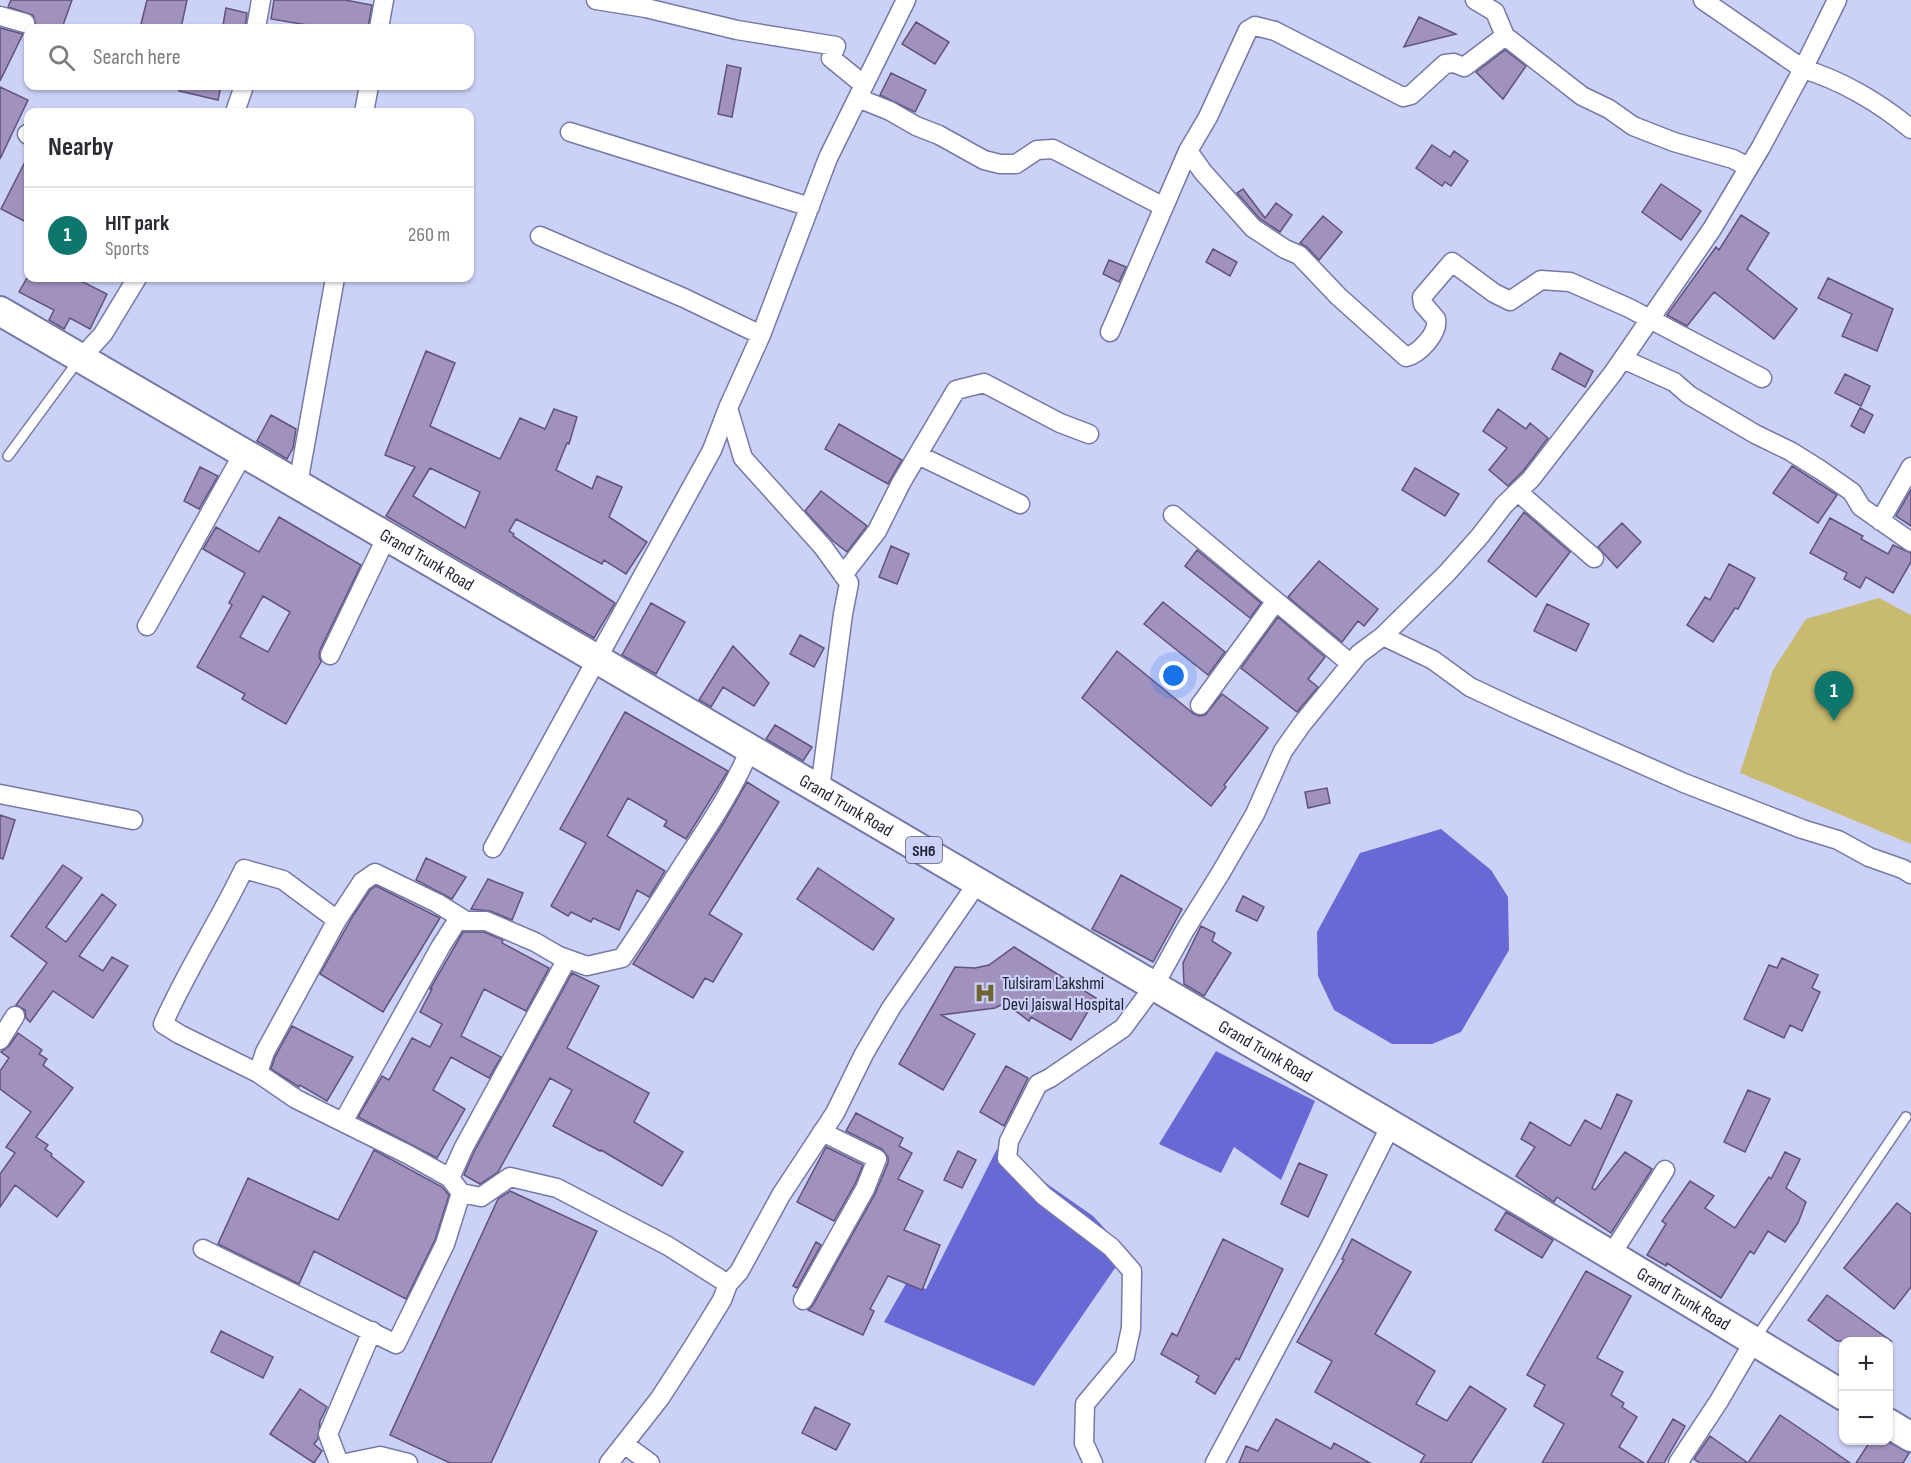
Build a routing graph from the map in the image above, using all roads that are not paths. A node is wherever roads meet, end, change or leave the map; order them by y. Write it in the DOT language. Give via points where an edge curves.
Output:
graph roads {
  1 [pos="261,0"];
  2 [pos="384,0"];
  3 [pos="596,0"];
  4 [pos="906,0"];
  5 [pos="1475,0"];
  6 [pos="1703,0"];
  7 [pos="1837,0"];
  8 [pos="0,16"];
  9 [pos="25,22"];
  10 [pos="256,24"];
  11 [pos="380,24"];
  12 [pos="1505,36"];
  13 [pos="1803,69"];
  14 [pos="243,90"];
  15 [pos="368,90"];
  16 [pos="861,91"];
  17 [pos="236,108"];
  18 [pos="365,108"];
  19 [pos="1911,129"];
  20 [pos="570,132"];
  21 [pos="1188,151"];
  22 [pos="1748,167"];
  23 [pos="810,207"];
  24 [pos="1164,207"];
  25 [pos="540,236"];
  26 [pos="135,282"];
  27 [pos="334,282"];
  28 [pos="0,311"];
  29 [pos="1651,319"];
  30 [pos="1110,332"];
  31 [pos="761,335"];
  32 [pos="81,358"];
  33 [pos="1623,359"];
  34 [pos="1762,378"];
  35 [pos="728,408"];
  36 [pos="1089,434"];
  37 [pos="244,453"];
  38 [pos="918,455"];
  39 [pos="8,456"];
  40 [pos="1911,467"];
  41 [pos="298,484"];
  42 [pos="1518,492"];
  43 [pos="1020,504"];
  44 [pos="1173,515"];
  45 [pos="1880,520"];
  46 [pos="387,536"];
  47 [pos="1911,542"];
  48 [pos="1594,558"];
  49 [pos="843,575"];
  50 [pos="1276,601"];
  51 [pos="147,626"];
  52 [pos="1383,636"];
  53 [pos="330,655"];
  54 [pos="596,658"];
  55 [pos="1351,664"];
  56 [pos="1200,705"];
  57 [pos="750,748"];
  58 [pos="820,789"];
  59 [pos="0,794"];
  60 [pos="133,820"];
  61 [pos="493,848"];
  62 [pos="1911,874"];
  63 [pos="978,882"];
  64 [pos="337,920"];
  65 [pos="466,921"];
  66 [pos="567,959"];
  67 [pos="1154,986"];
  68 [pos="15,1016"];
  69 [pos="0,1040"];
  70 [pos="258,1072"];
  71 [pos="1906,1117"];
  72 [pos="343,1122"];
  73 [pos="1391,1125"];
  74 [pos="822,1132"];
  75 [pos="1665,1170"];
  76 [pos="450,1178"];
  77 [pos="461,1193"];
  78 [pos="203,1249"];
  79 [pos="1611,1255"];
  80 [pos="728,1284"];
  81 [pos="804,1300"];
  82 [pos="372,1331"];
  83 [pos="1754,1341"];
  84 [pos="1839,1393"];
  85 [pos="1893,1427"];
  86 [pos="1911,1437"];
  87 [pos="624,1444"];
  88 [pos="339,1463"];
  89 [pos="346,1463"];
  90 [pos="408,1463"];
  91 [pos="609,1463"];
  92 [pos="650,1463"];
  93 [pos="1093,1463"];
  94 [pos="1215,1463"];
  95 [pos="1678,1463"];
  1 -- 10 [label="street"];
  2 -- 11 [label="street"];
  3 -- 16 [label="street" via="836,46 831,58"];
  4 -- 16 [label="street"];
  5 -- 12 [label="street" via="1495,12"];
  6 -- 13 [label="street"];
  7 -- 13 [label="street"];
  8 -- 9 [label="street"];
  12 -- 21 [label="street" via="1464,67 1445,64 1411,95 1403,97 1275,32 1255,26 1248,30"];
  12 -- 22 [label="street" via="1582,96 1633,126"];
  13 -- 19 [label="street" via="1851,89"];
  13 -- 22 [label="street"];
  14 -- 17 [label="street"];
  15 -- 18 [label="street"];
  16 -- 23 [label="street" via="828,158"];
  16 -- 24 [label="street" via="916,126 984,160 1016,164 1037,150 1053,149"];
  20 -- 23 [label="street"];
  21 -- 24 [label="street"];
  21 -- 29 [label="street" via="1253,228 1299,255 1406,357 1418,351 1436,327 1436,319 1422,297 1452,262 1510,302 1541,280 1570,282"];
  22 -- 29 [label="street" via="1712,229"];
  23 -- 31 [label="street"];
  24 -- 30 [label="street"];
  25 -- 31 [label="street"];
  26 -- 32 [label="street" via="103,334"];
  27 -- 41 [label="street"];
  28 -- 32 [label="main road, Grand Trunk Road / SH6"];
  29 -- 33 [label="street"];
  29 -- 34 [label="street"];
  31 -- 35 [label="street"];
  32 -- 37 [label="main road, Grand Trunk Road / SH6"];
  32 -- 39 [label="lane"];
  33 -- 42 [label="street"];
  33 -- 45 [label="street" via="1674,382 1689,395 1814,466 1852,492 1861,507"];
  35 -- 49 [label="street" via="743,458"];
  35 -- 54 [label="street" via="712,450"];
  36 -- 38 [label="street" via="984,383 956,390"];
  37 -- 41 [label="main road, Grand Trunk Road / SH6"];
  37 -- 51 [label="street"];
  38 -- 43 [label="street"];
  38 -- 49 [label="street" via="877,531"];
  40 -- 45 [label="street"];
  41 -- 46 [label="main road, Grand Trunk Road / SH6"];
  42 -- 48 [label="street"];
  42 -- 52 [label="street" via="1447,573"];
  44 -- 50 [label="street"];
  45 -- 47 [label="street"];
  46 -- 53 [label="street"];
  46 -- 54 [label="main road, Grand Trunk Road / SH6"];
  49 -- 58 [label="street" via="849,583"];
  50 -- 55 [label="street"];
  50 -- 56 [label="street"];
  52 -- 55 [label="street"];
  52 -- 62 [label="street" via="1433,660 1470,687 1519,710 1684,783 1838,840"];
  54 -- 57 [label="main road, Grand Trunk Road / SH6"];
  54 -- 61 [label="street"];
  55 -- 67 [label="street" via="1283,751 1255,814"];
  57 -- 58 [label="main road, Grand Trunk Road / SH6"];
  57 -- 66 [label="street" via="723,804 622,958 587,966"];
  58 -- 63 [label="main road, Grand Trunk Road / SH6"];
  59 -- 60 [label="street"];
  63 -- 67 [label="main road, Grand Trunk Road / SH6"];
  63 -- 74 [label="street" via="891,1008"];
  64 -- 65 [label="street" via="362,882 375,873"];
  64 -- 70 [label="street" via="265,1052"];
  64 -- 70 [label="street" via="283,880 244,869 179,989 163,1024"];
  65 -- 66 [label="street" via="486,921"];
  65 -- 72 [label="street" via="457,921 441,945"];
  66 -- 76 [label="street"];
  67 -- 73 [label="main road, Grand Trunk Road / SH6"];
  67 -- 93 [label="street" via="1123,1028 1038,1084 1009,1141 1007,1158 1044,1196 1111,1247 1132,1271 1131,1328 1125,1356 1085,1404 1084,1443"];
  68 -- 69 [label="street"];
  70 -- 72 [label="street" via="296,1099"];
  71 -- 83 [label="lane"];
  72 -- 76 [label="street"];
  73 -- 79 [label="main road, Grand Trunk Road / SH6"];
  73 -- 94 [label="street"];
  74 -- 80 [label="street" via="781,1195 739,1272"];
  74 -- 81 [label="street" via="877,1159 865,1189"];
  75 -- 79 [label="street"];
  76 -- 77 [label="street"];
  77 -- 80 [label="street" via="481,1197 510,1177 557,1188 668,1246"];
  77 -- 82 [label="street" via="446,1244 396,1344"];
  78 -- 82 [label="street"];
  79 -- 83 [label="main road, Grand Trunk Road / SH6"];
  80 -- 87 [label="street" via="722,1300 660,1398"];
  82 -- 88 [label="street" via="328,1434"];
  83 -- 84 [label="main road, Grand Trunk Road / SH6"];
  83 -- 95 [label="street"];
  85 -- 86 [label="main road"];
  87 -- 91 [label="street"];
  87 -- 92 [label="street"];
  89 -- 90 [label="street" via="380,1456"];
}
